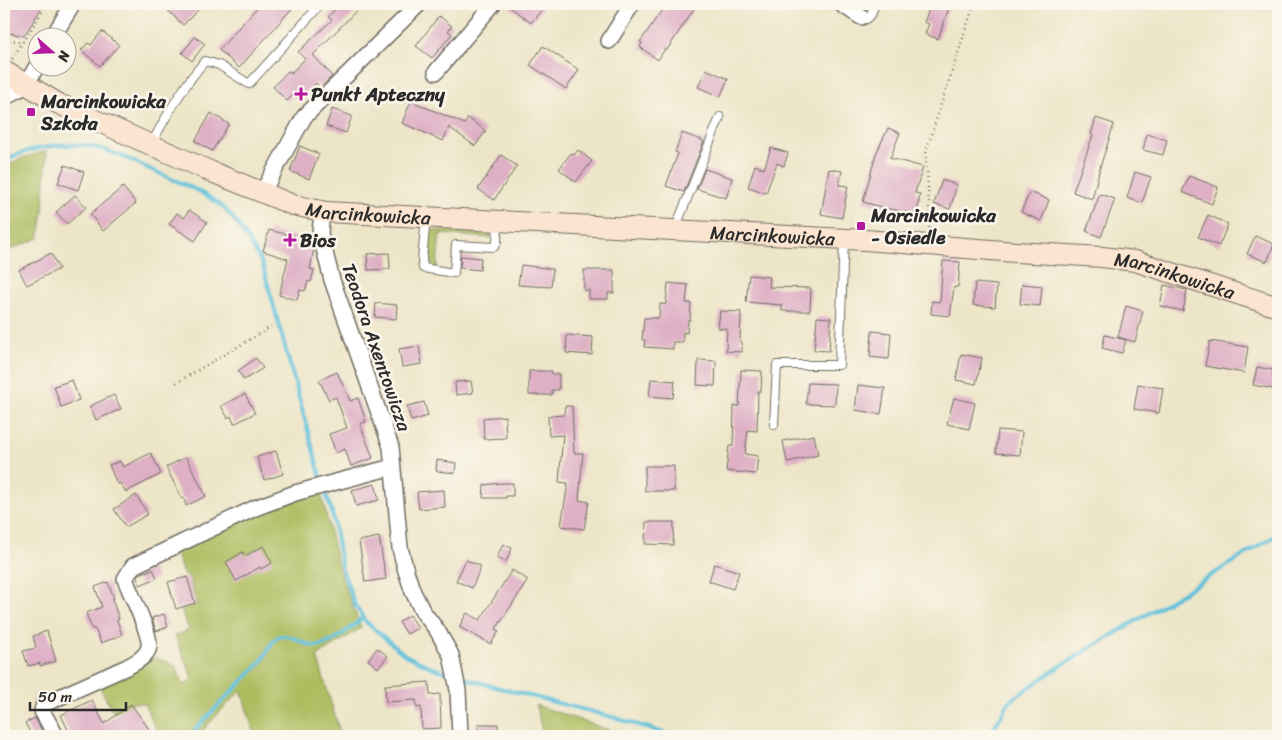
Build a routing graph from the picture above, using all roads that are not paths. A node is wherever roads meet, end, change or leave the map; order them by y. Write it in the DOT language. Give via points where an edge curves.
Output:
graph roads {
  1 [pos="72,4"];
  2 [pos="322,4"];
  3 [pos="419,4"];
  4 [pos="493,4"];
  5 [pos="632,4"];
  6 [pos="841,4"];
  7 [pos="874,4"];
  8 [pos="861,16"];
  9 [pos="58,28"];
  10 [pos="609,41"];
  11 [pos="6,67"];
  12 [pos="436,72"];
  13 [pos="30,78"];
  14 [pos="26,85"];
  15 [pos="4,98"];
  16 [pos="720,117"];
  17 [pos="151,145"];
  18 [pos="262,193"];
  19 [pos="322,211"];
  20 [pos="426,217"];
  21 [pos="498,221"];
  22 [pos="678,230"];
  23 [pos="844,239"];
  24 [pos="1278,307"];
  25 [pos="774,425"];
  26 [pos="392,467"];
  27 [pos="56,736"];
  28 [pos="460,736"];
  1 -- 9 [label="street"];
  2 -- 17 [label="lane" via="248,84 219,65 205,61 190,78"];
  3 -- 18 [label="street" via="304,117"];
  4 -- 12 [label="street"];
  5 -- 10 [label="street"];
  6 -- 8 [label="street"];
  7 -- 8 [label="lane" via="867,19"];
  11 -- 14 [label="street, Marcinkowicka"];
  13 -- 14 [label="street"];
  14 -- 15 [label="street"];
  14 -- 17 [label="street, Marcinkowicka" via="59,104"];
  16 -- 22 [label="lane" via="679,219"];
  17 -- 18 [label="street, Marcinkowicka"];
  18 -- 19 [label="street, Marcinkowicka" via="293,205"];
  19 -- 20 [label="street, Marcinkowicka"];
  19 -- 26 [label="street, Teodora Axentowicza" via="320,233 324,249 390,447"];
  20 -- 21 [label="street, Marcinkowicka"];
  20 -- 21 [label="lane" via="423,268 454,273 456,245 494,247"];
  21 -- 22 [label="street, Marcinkowicka"];
  22 -- 23 [label="street, Marcinkowicka"];
  23 -- 24 [label="street, Marcinkowicka" via="1135,261"];
  23 -- 25 [label="lane" via="839,365 777,364"];
  26 -- 27 [label="street" via="294,493 133,566 125,579 150,645 128,668 44,704 42,711"];
  26 -- 28 [label="street, Teodora Axentowicza" via="400,548 413,592 451,655 458,686"];
}
